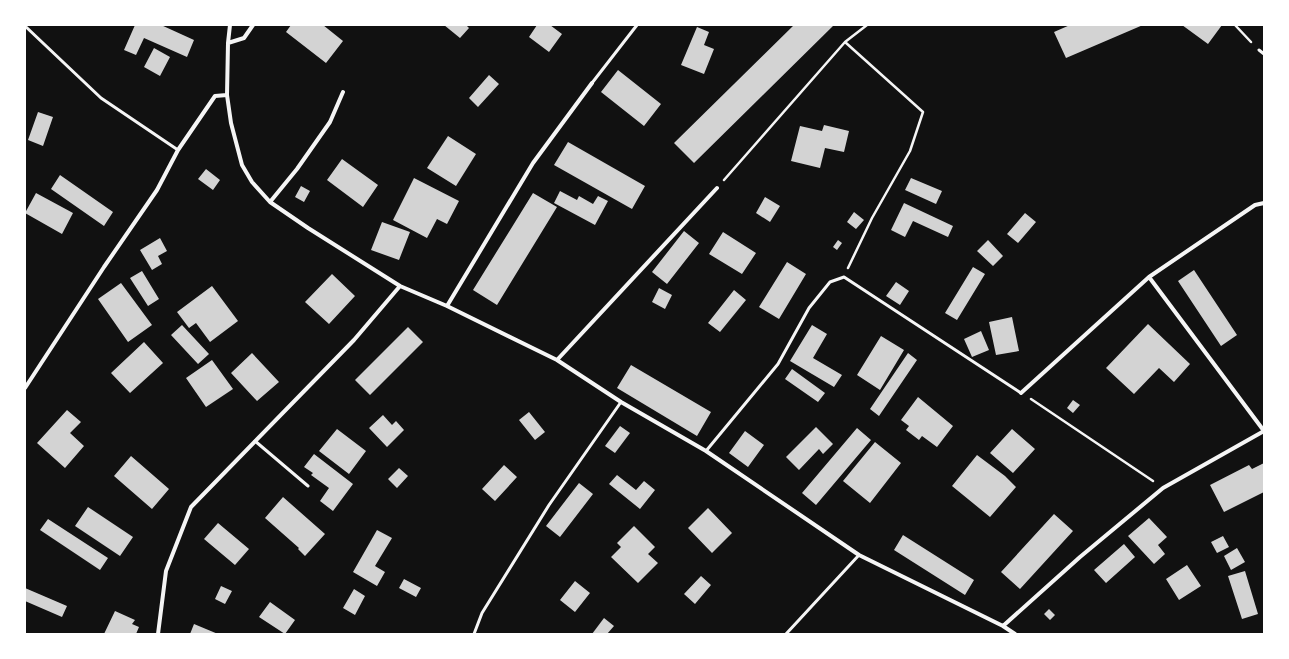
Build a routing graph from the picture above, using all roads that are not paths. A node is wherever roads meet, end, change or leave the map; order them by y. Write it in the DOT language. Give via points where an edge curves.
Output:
graph roads {
  1 [pos="230,25"];
  2 [pos="253,25"];
  3 [pos="638,25"];
  4 [pos="25,26"];
  5 [pos="228,43"];
  6 [pos="1259,50"];
  7 [pos="1264,54"];
  8 [pos="592,83"];
  9 [pos="343,92"];
  10 [pos="226,95"];
  11 [pos="178,150"];
  12 [pos="717,188"];
  13 [pos="270,202"];
  14 [pos="1264,203"];
  15 [pos="1149,276"];
  16 [pos="400,286"];
  17 [pos="447,306"];
  18 [pos="557,360"];
  19 [pos="25,388"];
  20 [pos="1021,393"];
  21 [pos="621,402"];
  22 [pos="1264,431"];
  23 [pos="255,442"];
  24 [pos="706,451"];
  25 [pos="308,486"];
  26 [pos="858,555"];
  27 [pos="1003,626"];
  28 [pos="158,634"];
  29 [pos="474,634"];
  30 [pos="786,634"];
  31 [pos="1015,634"];
  1 -- 5 [label="street"];
  2 -- 5 [label="street" via="244,38"];
  3 -- 8 [label="lane"];
  4 -- 11 [label="lane" via="102,98"];
  5 -- 10 [label="street"];
  6 -- 7 [label="lane"];
  8 -- 17 [label="street" via="533,163"];
  9 -- 13 [label="street" via="330,122"];
  10 -- 11 [label="street" via="215,96"];
  10 -- 13 [label="street" via="242,165 252,182"];
  11 -- 19 [label="street" via="156,190"];
  12 -- 18 [label="street"];
  13 -- 16 [label="street"];
  14 -- 15 [label="street" via="1255,205"];
  15 -- 20 [label="street"];
  15 -- 22 [label="street"];
  16 -- 17 [label="street"];
  16 -- 23 [label="street" via="354,340"];
  17 -- 18 [label="street"];
  18 -- 21 [label="street"];
  20 -- 24 [label="lane" via="844,277 830,282 809,308 778,364"];
  21 -- 24 [label="street"];
  21 -- 29 [label="lane" via="550,505 482,614"];
  22 -- 27 [label="street" via="1163,488"];
  23 -- 25 [label="lane"];
  23 -- 28 [label="street" via="191,507 166,570"];
  24 -- 26 [label="street"];
  26 -- 27 [label="street"];
  26 -- 30 [label="lane"];
  27 -- 31 [label="street"];
}
